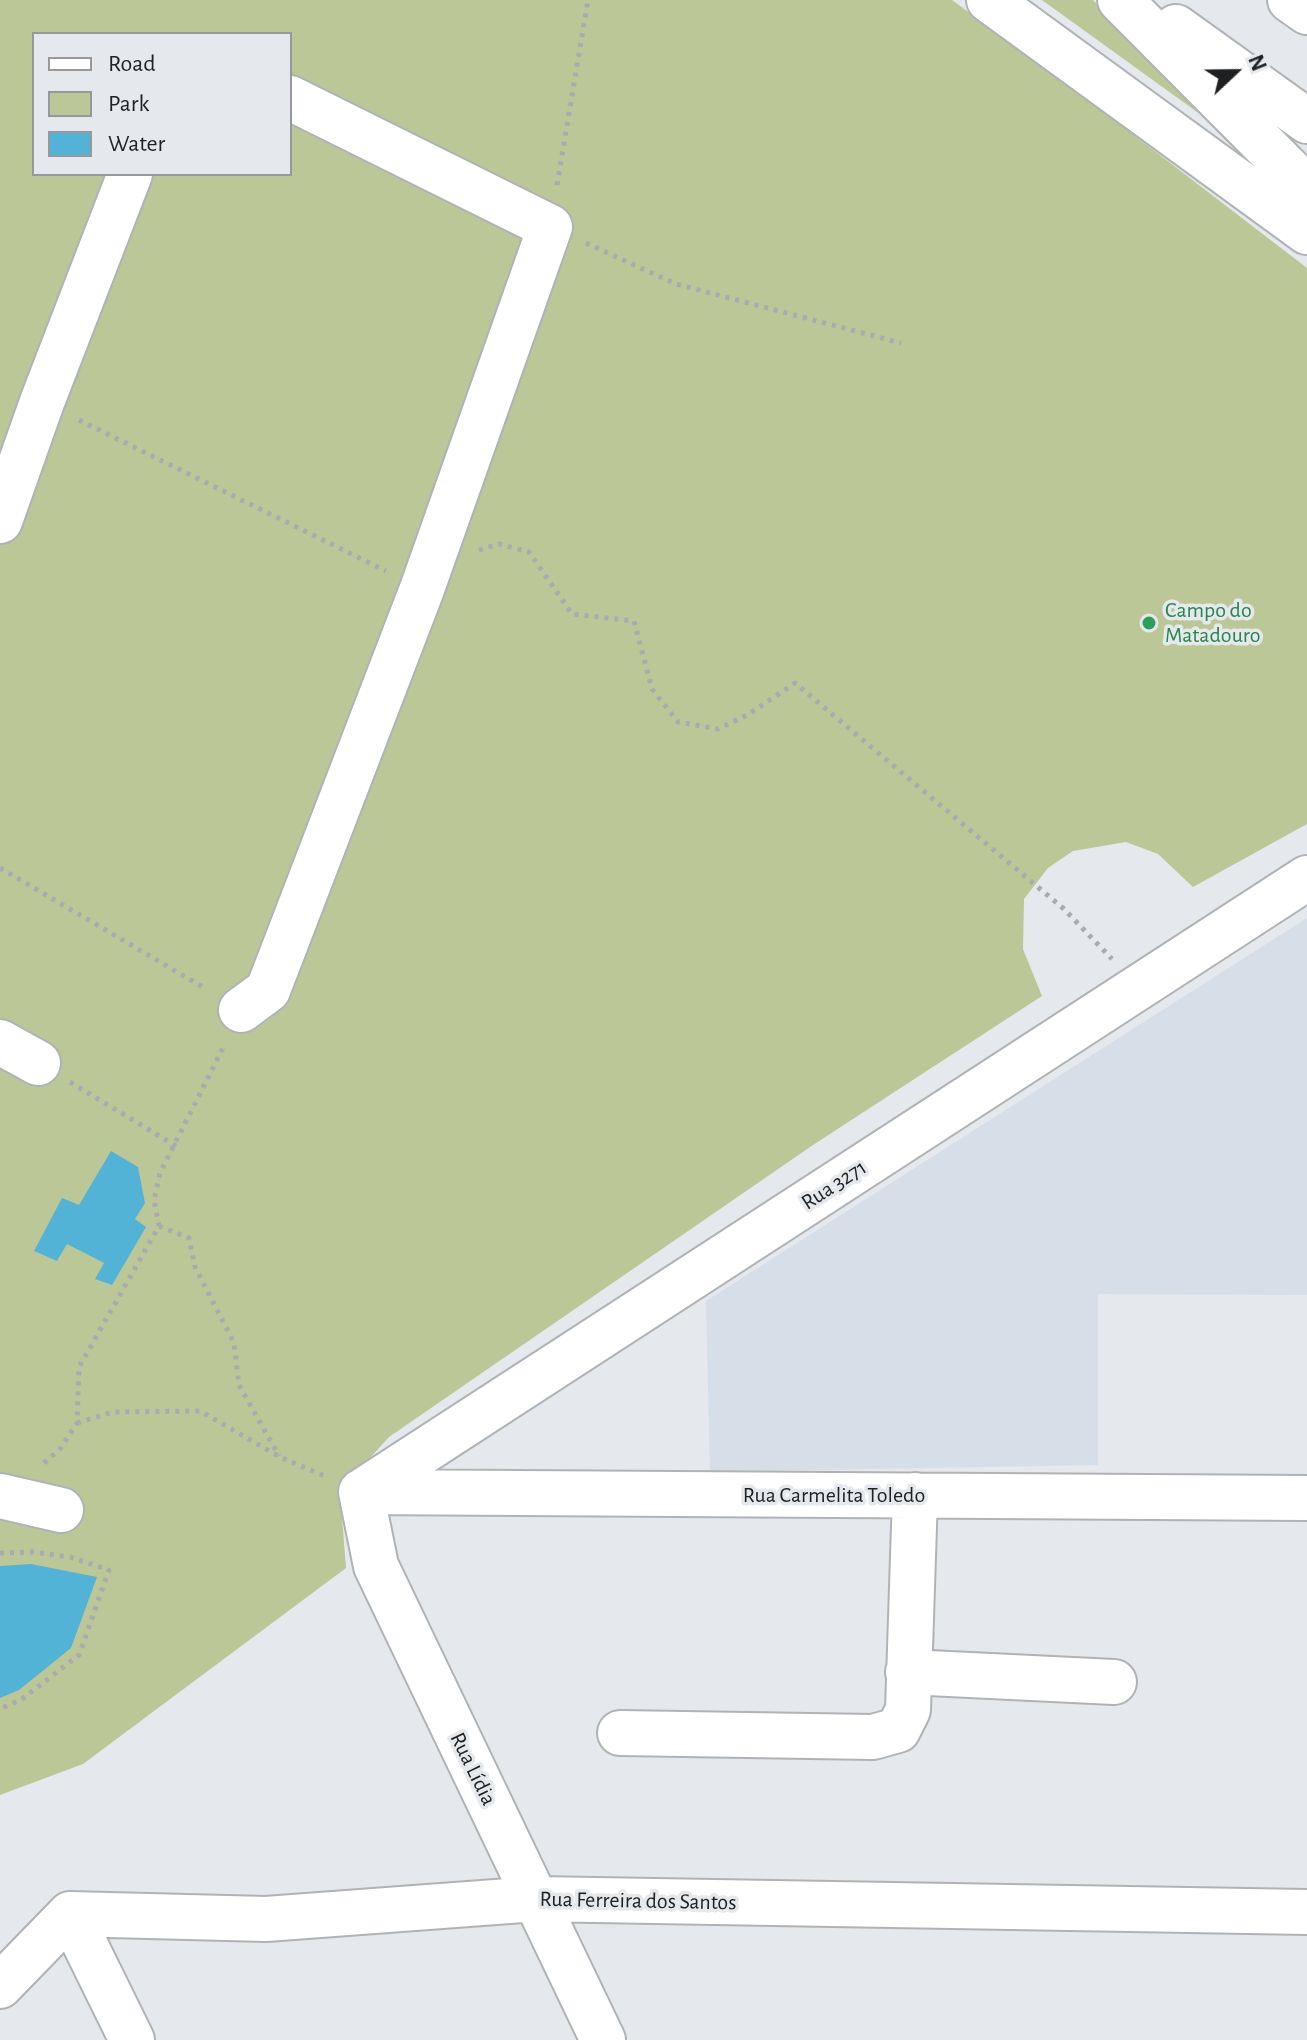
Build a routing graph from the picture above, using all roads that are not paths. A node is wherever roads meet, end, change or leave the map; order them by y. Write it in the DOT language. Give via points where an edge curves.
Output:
graph roads {
  1 [pos="989,0"];
  2 [pos="1120,0"];
  3 [pos="1138,0"];
  4 [pos="1290,0"];
  5 [pos="1307,12"];
  6 [pos="292,99"];
  7 [pos="1307,121"];
  8 [pos="129,176"];
  9 [pos="1307,188"];
  10 [pos="1307,232"];
  11 [pos="0,521"];
  12 [pos="1307,878"];
  13 [pos="241,1010"];
  14 [pos="0,1042"];
  15 [pos="38,1063"];
  16 [pos="17,1484"];
  17 [pos="361,1492"];
  18 [pos="915,1495"];
  19 [pos="1307,1498"];
  20 [pos="61,1510"];
  21 [pos="908,1672"];
  22 [pos="1114,1682"];
  23 [pos="620,1733"];
  24 [pos="536,1899"];
  25 [pos="1307,1912"];
  26 [pos="70,1914"];
  27 [pos="0,1986"];
  28 [pos="132,2040"];
  29 [pos="603,2040"];
  1 -- 10 [label="main road"];
  2 -- 9 [label="main road"];
  3 -- 7 [label="main road"];
  4 -- 5 [label="main road"];
  6 -- 13 [label="main road" via="550,227 422,589 268,990"];
  8 -- 11 [label="main road"];
  12 -- 17 [label="main road, Rua 3271"];
  14 -- 15 [label="main road"];
  16 -- 20 [label="main road"];
  17 -- 18 [label="main road, Rua Carmelita Toledo"];
  17 -- 24 [label="main road, Rua Lídia" via="376,1566"];
  18 -- 19 [label="main road, Rua Carmelita Toledo"];
  18 -- 21 [label="main road"];
  21 -- 22 [label="main road"];
  21 -- 23 [label="main road" via="908,1710 898,1730 873,1737"];
  24 -- 25 [label="main road, Rua Ferreira dos Santos"];
  24 -- 26 [label="main road, Rua Ferreira dos Santos" via="266,1919"];
  24 -- 29 [label="main road, Rua Lídia"];
  26 -- 27 [label="main road"];
  26 -- 28 [label="main road"];
}
